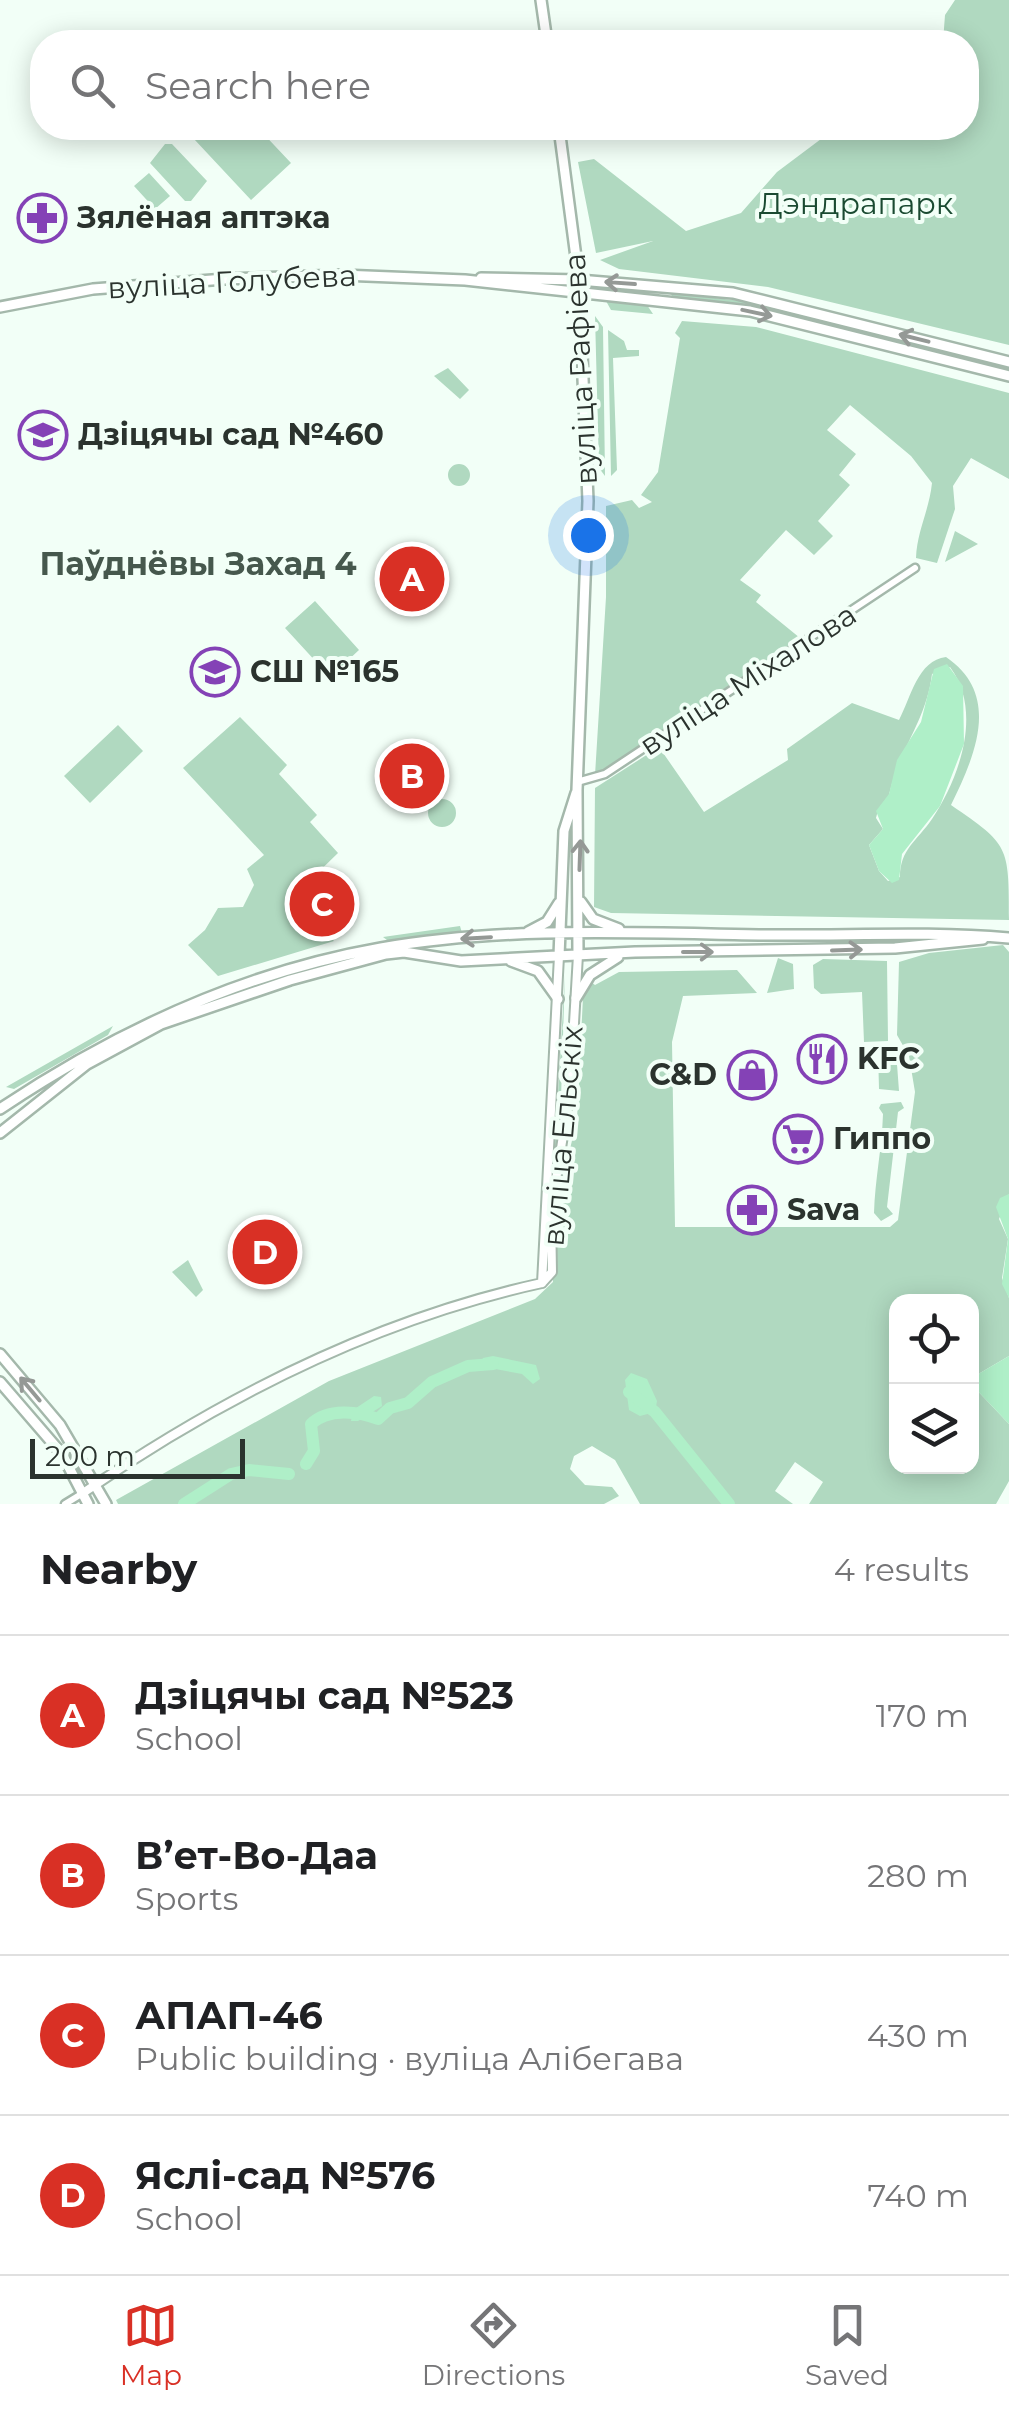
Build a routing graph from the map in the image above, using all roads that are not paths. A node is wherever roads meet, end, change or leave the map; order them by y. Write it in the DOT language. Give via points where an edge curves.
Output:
graph roads {
  1 [pos="541,0"];
  2 [pos="545,30"];
  3 [pos="561,140"];
  4 [pos="465,280"];
  5 [pos="579,280"];
  6 [pos="580,294"];
  7 [pos="0,307"];
  8 [pos="1009,362"];
  9 [pos="1009,376"];
  10 [pos="915,568"];
  11 [pos="577,786"];
  12 [pos="562,891"];
  13 [pos="578,893"];
  14 [pos="637,933"];
  15 [pos="569,934"];
  16 [pos="798,934"];
  17 [pos="521,935"];
  18 [pos="996,936"];
  19 [pos="1009,938"];
  20 [pos="635,952"];
  21 [pos="799,952"];
  22 [pos="559,956"];
  23 [pos="578,956"];
  24 [pos="503,959"];
  25 [pos="576,998"];
  26 [pos="558,999"];
  27 [pos="0,1109"];
  28 [pos="0,1132"];
  29 [pos="542,1283"];
  30 [pos="0,1354"];
  31 [pos="0,1382"];
  32 [pos="96,1484"];
  33 [pos="83,1492"];
  34 [pos="65,1504"];
  35 [pos="88,1504"];
  36 [pos="106,1504"];
  1 -- 2 [label="main road"];
  3 -- 5 [label="main road, вуліца Рафіева"];
  4 -- 5 [label="main road, вуліца Голубева"];
  4 -- 6 [label="main road, вуліца Голубева"];
  4 -- 7 [label="main road, вуліца Голубева" via="206,280 93,289"];
  5 -- 6 [label="main road, вуліца Рафіева"];
  8 -- 5 [label="main road, вуліца Голубева, one-way" via="733,294"];
  6 -- 9 [label="main road, вуліца Голубева, one-way" via="750,311"];
  6 -- 11 [label="main road, вуліца Рафіева" via="589,534"];
  10 -- 11 [label="street, вуліца Міхалова" via="605,774"];
  11 -- 12 [label="main road, вуліца Рафіева" via="564,831"];
  13 -- 11 [label="main road, вуліца Рафіева, one-way"];
  12 -- 15 [label="main road, вуліца Рафіева"];
  12 -- 17 [label="main road" via="550,919"];
  13 -- 14 [label="main road" via="593,919"];
  13 -- 15 [label="main road, вуліца Рафіева"];
  14 -- 15 [label="main road"];
  14 -- 16 [label="main road"];
  15 -- 17 [label="main road"];
  15 -- 22 [label="main road, вуліца Рафіева"];
  15 -- 23 [label="main road, вуліца Рафіева"];
  16 -- 18 [label="main road"];
  16 -- 21 [label="main road"];
  17 -- 27 [label="main road, one-way" via="378,948 214,996 122,1035"];
  18 -- 19 [label="main road"];
  21 -- 18 [label="main road, one-way"];
  20 -- 21 [label="main road, one-way"];
  20 -- 23 [label="main road"];
  20 -- 25 [label="main road" via="595,970"];
  22 -- 23 [label="main road"];
  22 -- 24 [label="main road"];
  22 -- 26 [label="street, вуліца Ельскіх"];
  23 -- 25 [label="street, вуліца Ельскіх"];
  24 -- 26 [label="main road" via="538,971"];
  24 -- 28 [label="main road" via="386,954 207,1006 87,1064"];
  25 -- 29 [label="street, вуліца Ельскіх" via="552,1212 552,1272"];
  26 -- 29 [label="street, вуліца Ельскіх"];
  29 -- 32 [label="street" via="396,1326 275,1379"];
  32 -- 30 [label="main road, one-way" via="60,1425"];
  31 -- 33 [label="main road" via="62,1454"];
  32 -- 33 [label="street"];
  32 -- 36 [label="main road"];
  33 -- 34 [label="street"];
  33 -- 35 [label="main road"];
}
